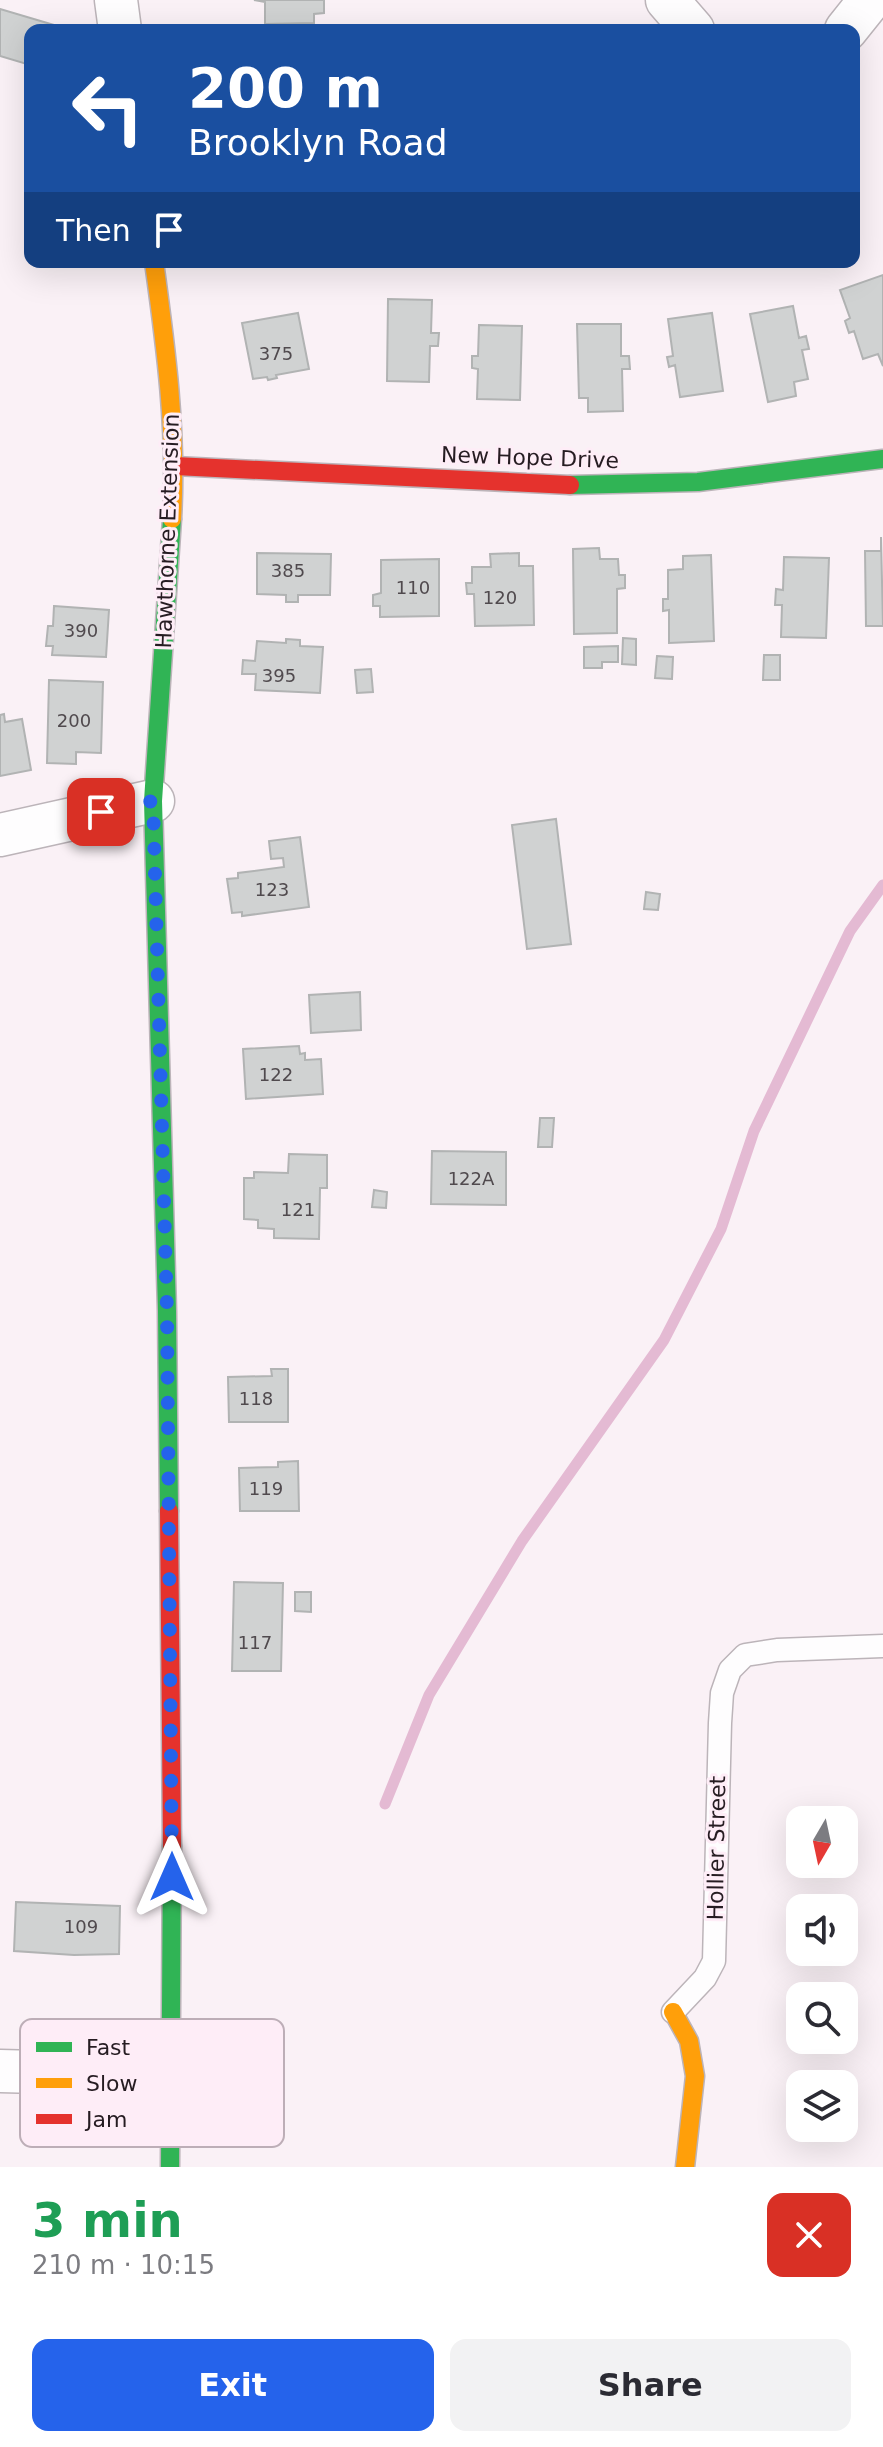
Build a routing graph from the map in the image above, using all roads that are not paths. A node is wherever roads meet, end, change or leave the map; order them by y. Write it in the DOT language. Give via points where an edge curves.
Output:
graph roads {
  1 [pos="116,0"];
  2 [pos="667,0"];
  3 [pos="870,0"];
  4 [pos="119,24"];
  5 [pos="688,24"];
  6 [pos="851,24"];
  7 [pos="155,268"];
  8 [pos="883,459"];
  9 [pos="175,466"];
  10 [pos="153,801"];
  11 [pos="0,835"];
  12 [pos="883,1646"];
  13 [pos="673,2012"];
  14 [pos="171,2019"];
  15 [pos="0,2071"];
  16 [pos="20,2072"];
  17 [pos="170,2147"];
  18 [pos="170,2167"];
  19 [pos="685,2167"];
  1 -- 4 [label="street"];
  2 -- 5 [label="street"];
  3 -- 6 [label="street"];
  7 -- 9 [label="street, Hawthorne Extension" via="172,392"];
  8 -- 9 [label="street, New Hope Drive" via="638,485"];
  9 -- 10 [label="street, Hawthorne Extension"];
  10 -- 11 [label="street"];
  10 -- 14 [label="street, Hawthorne Extension" via="167,1311"];
  12 -- 13 [label="lane, Hollier Street" via="745,1655 730,1670 720,1723 714,1961"];
  13 -- 19 [label="street, Hollier Street" via="689,2041 694,2066"];
  15 -- 16 [label="street"];
  17 -- 18 [label="street, Hawthorne Extension"];
}
